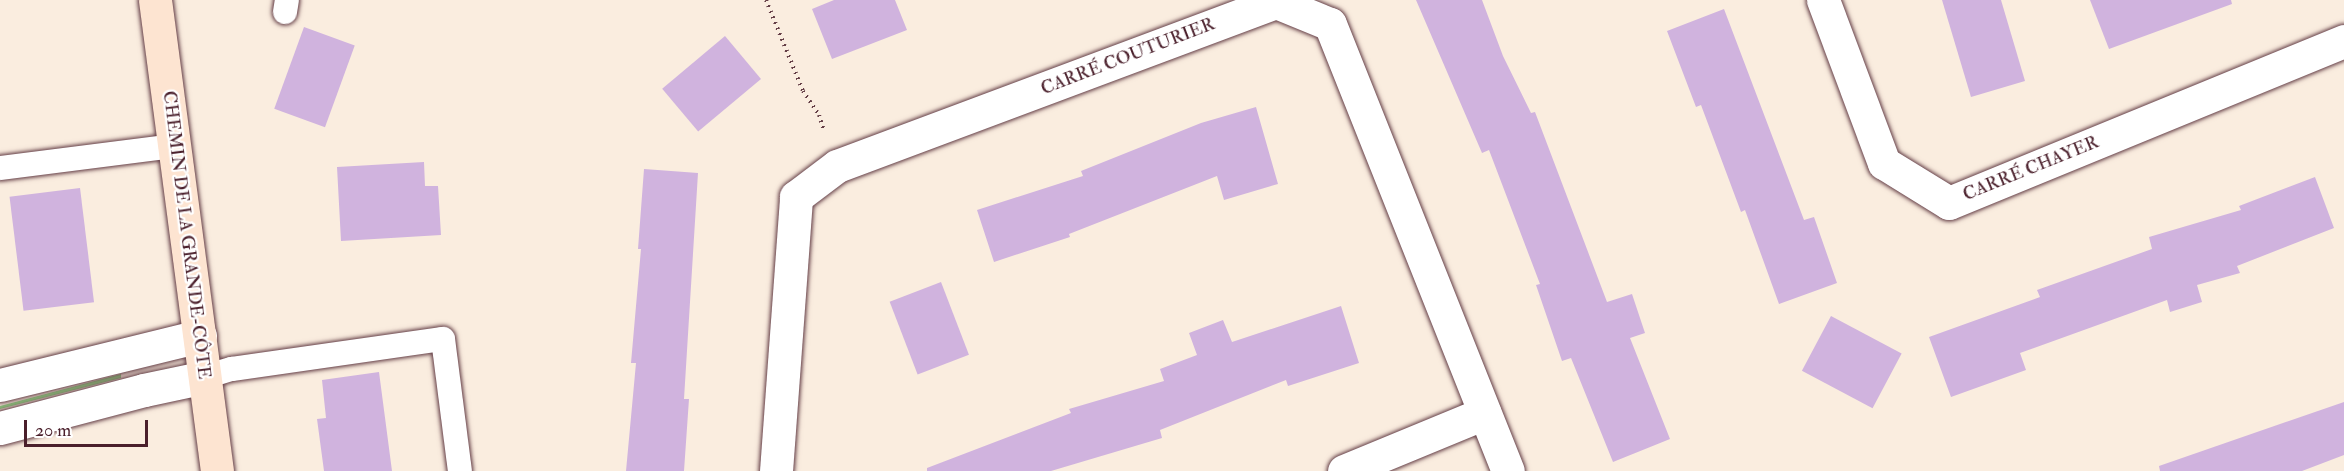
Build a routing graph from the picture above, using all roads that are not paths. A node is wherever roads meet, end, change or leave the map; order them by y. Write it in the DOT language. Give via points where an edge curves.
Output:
graph roads {
  1 [pos="155,0"];
  2 [pos="1823,0"];
  3 [pos="2344,41"];
  4 [pos="175,146"];
  5 [pos="0,168"];
  6 [pos="200,336"];
  7 [pos="205,377"];
  8 [pos="0,385"];
  9 [pos="1485,413"];
  10 [pos="0,428"];
  11 [pos="217,471"];
  12 [pos="460,471"];
  13 [pos="776,471"];
  14 [pos="1344,471"];
  15 [pos="1508,471"];
  1 -- 4 [label="main road, CHEMIN DE LA GRANDE-CÔTE"];
  2 -- 3 [label="street, CARRÉ CHAYER" via="1884,163 1949,203"];
  4 -- 5 [label="lane"];
  4 -- 6 [label="main road, CHEMIN DE LA GRANDE-CÔTE"];
  6 -- 7 [label="main road, CHEMIN DE LA GRANDE-CÔTE"];
  6 -- 8 [label="street"];
  7 -- 10 [label="street"];
  7 -- 11 [label="main road, CHEMIN DE LA GRANDE-CÔTE"];
  7 -- 12 [label="lane" via="232,369 443,339"];
  9 -- 13 [label="street, CARRÉ COUTURIER" via="1330,24 1276,2 837,166 796,197"];
  9 -- 14 [label="street"];
  9 -- 15 [label="street, CARRÉ COUTURIER"];
}
